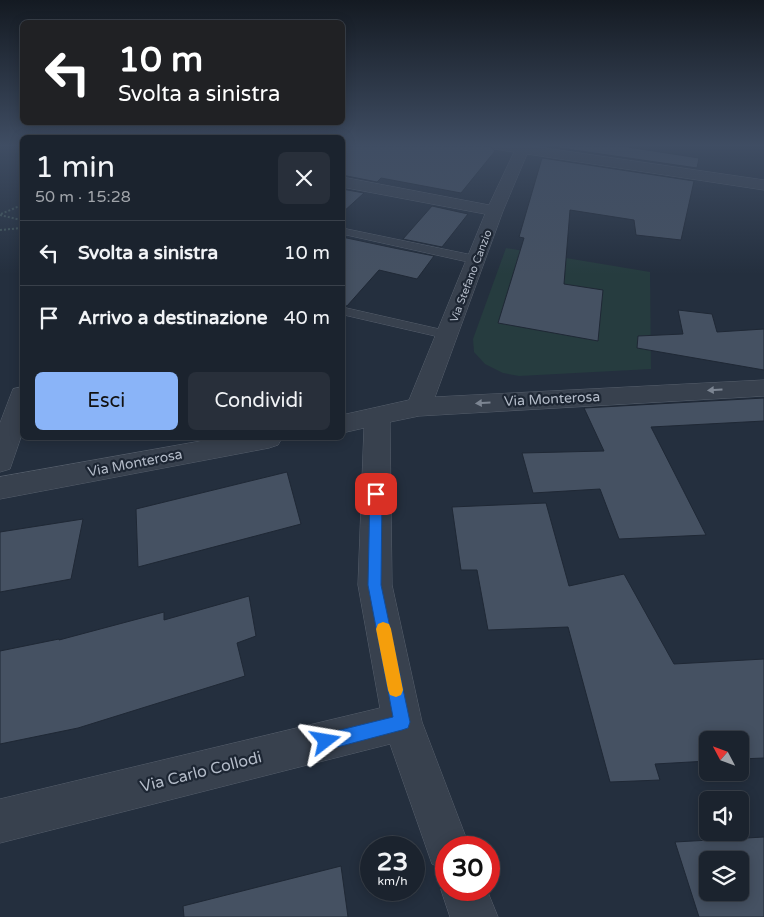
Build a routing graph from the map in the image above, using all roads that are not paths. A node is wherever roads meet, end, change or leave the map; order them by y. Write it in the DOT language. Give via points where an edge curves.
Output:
graph roads {
  1 [pos="378,189"];
  2 [pos="505,189"];
  3 [pos="495,211"];
  4 [pos="345,232"];
  5 [pos="477,260"];
  6 [pos="345,312"];
  7 [pos="448,335"];
  8 [pos="764,388"];
  9 [pos="20,402"];
  10 [pos="419,407"];
  11 [pos="377,417"];
  12 [pos="345,423"];
  13 [pos="258,440"];
  14 [pos="0,462"];
  15 [pos="0,488"];
  16 [pos="402,722"];
  17 [pos="0,821"];
  18 [pos="444,836"];
  19 [pos="468,901"];
  20 [pos="474,917"];
  1 -- 3 [label="street"];
  2 -- 3 [label="street, Via Stefano Canzio"];
  3 -- 5 [label="street, Via Stefano Canzio"];
  4 -- 5 [label="lane"];
  5 -- 7 [label="street, Via Stefano Canzio"];
  6 -- 7 [label="lane"];
  7 -- 10 [label="street, Via Stefano Canzio"];
  8 -- 10 [label="street, Via Monterosa, one-way"];
  9 -- 14 [label="street"];
  10 -- 11 [label="street, Via Monterosa"];
  11 -- 12 [label="street, Via Monterosa"];
  11 -- 16 [label="street" via="374,585"];
  13 -- 15 [label="street, Via Monterosa"];
  16 -- 17 [label="street, Via Carlo Collodi"];
  16 -- 18 [label="street"];
  19 -- 20 [label="street"];
}
